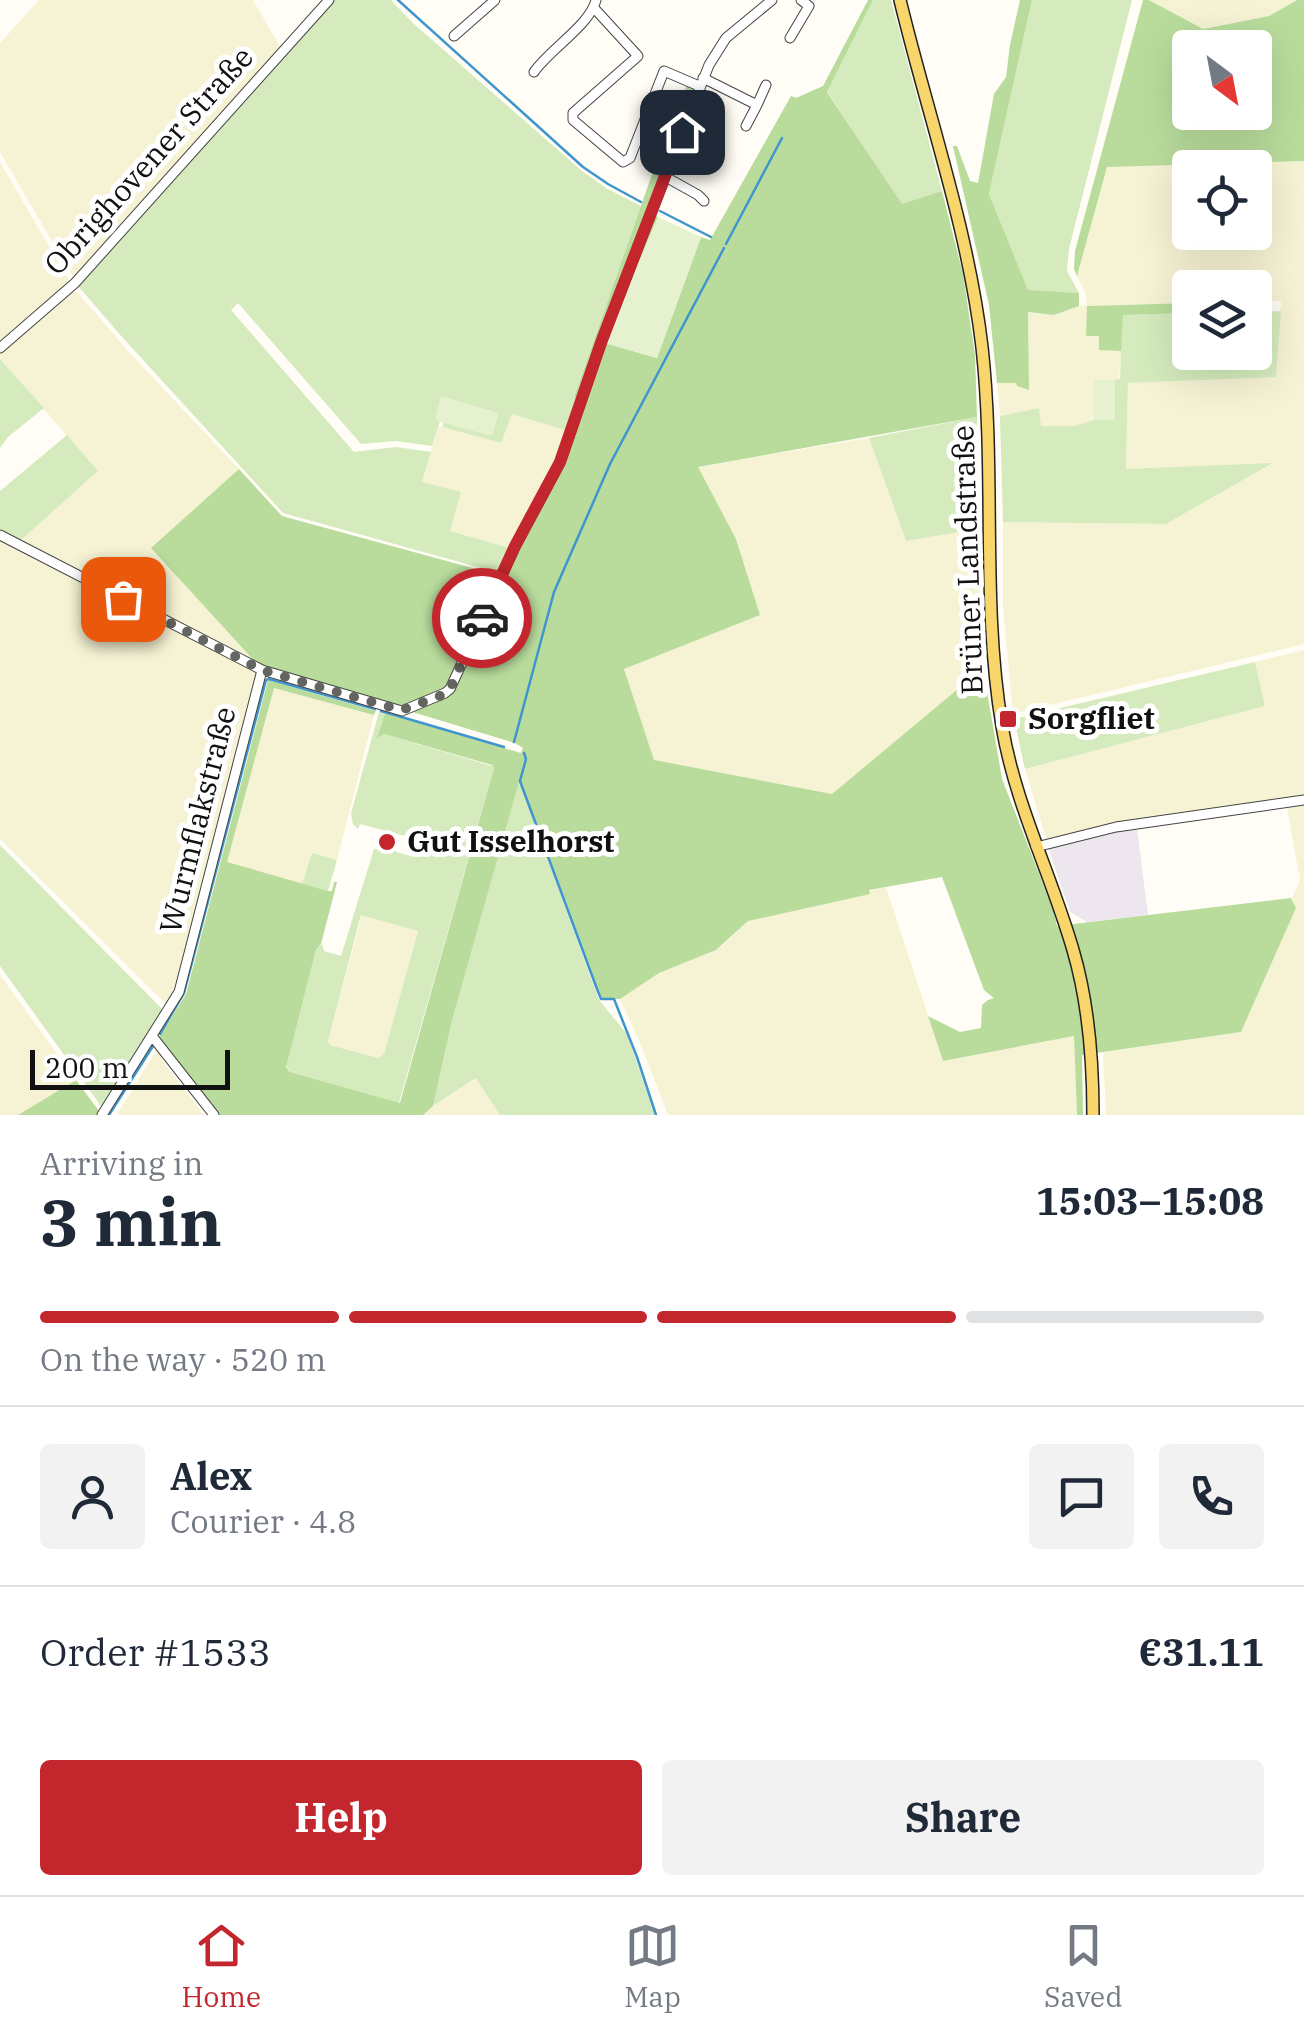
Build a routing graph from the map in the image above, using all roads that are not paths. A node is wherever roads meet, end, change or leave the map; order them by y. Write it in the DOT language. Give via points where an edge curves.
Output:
graph roads {
  1 [pos="329,0"];
  2 [pos="772,0"];
  3 [pos="801,0"];
  4 [pos="900,0"];
  5 [pos="490,1"];
  6 [pos="595,4"];
  7 [pos="454,36"];
  8 [pos="790,38"];
  9 [pos="534,72"];
  10 [pos="701,82"];
  11 [pos="766,85"];
  12 [pos="756,105"];
  13 [pos="746,126"];
  14 [pos="664,176"];
  15 [pos="704,201"];
  16 [pos="0,348"];
  17 [pos="0,535"];
  18 [pos="262,670"];
  19 [pos="1304,800"];
  20 [pos="1036,847"];
  21 [pos="152,1036"];
  22 [pos="102,1115"];
  23 [pos="214,1115"];
  24 [pos="1092,1115"];
  1 -- 16 [label="street, Obrighovener Straße" via="75,284"];
  2 -- 10 [label="street" via="726,38"];
  3 -- 8 [label="street" via="809,6"];
  4 -- 20 [label="main road, Brüner Landstraße" via="976,303 988,426 995,682 1009,762"];
  5 -- 7 [label="street"];
  6 -- 9 [label="street"];
  6 -- 10 [label="street" via="638,56 572,120 624,162 664,70"];
  10 -- 12 [label="street"];
  10 -- 14 [label="street"];
  11 -- 12 [label="street"];
  12 -- 13 [label="street"];
  14 -- 15 [label="street"];
  14 -- 18 [label="street" via="560,462 450,689 402,710"];
  17 -- 18 [label="street"];
  18 -- 21 [label="street, Wurmflakstraße" via="179,992"];
  19 -- 20 [label="street" via="1116,827"];
  20 -- 24 [label="main road, Brüner Landstraße" via="1081,984"];
  21 -- 22 [label="street, Wurmflakstraße"];
  21 -- 23 [label="street"];
}
